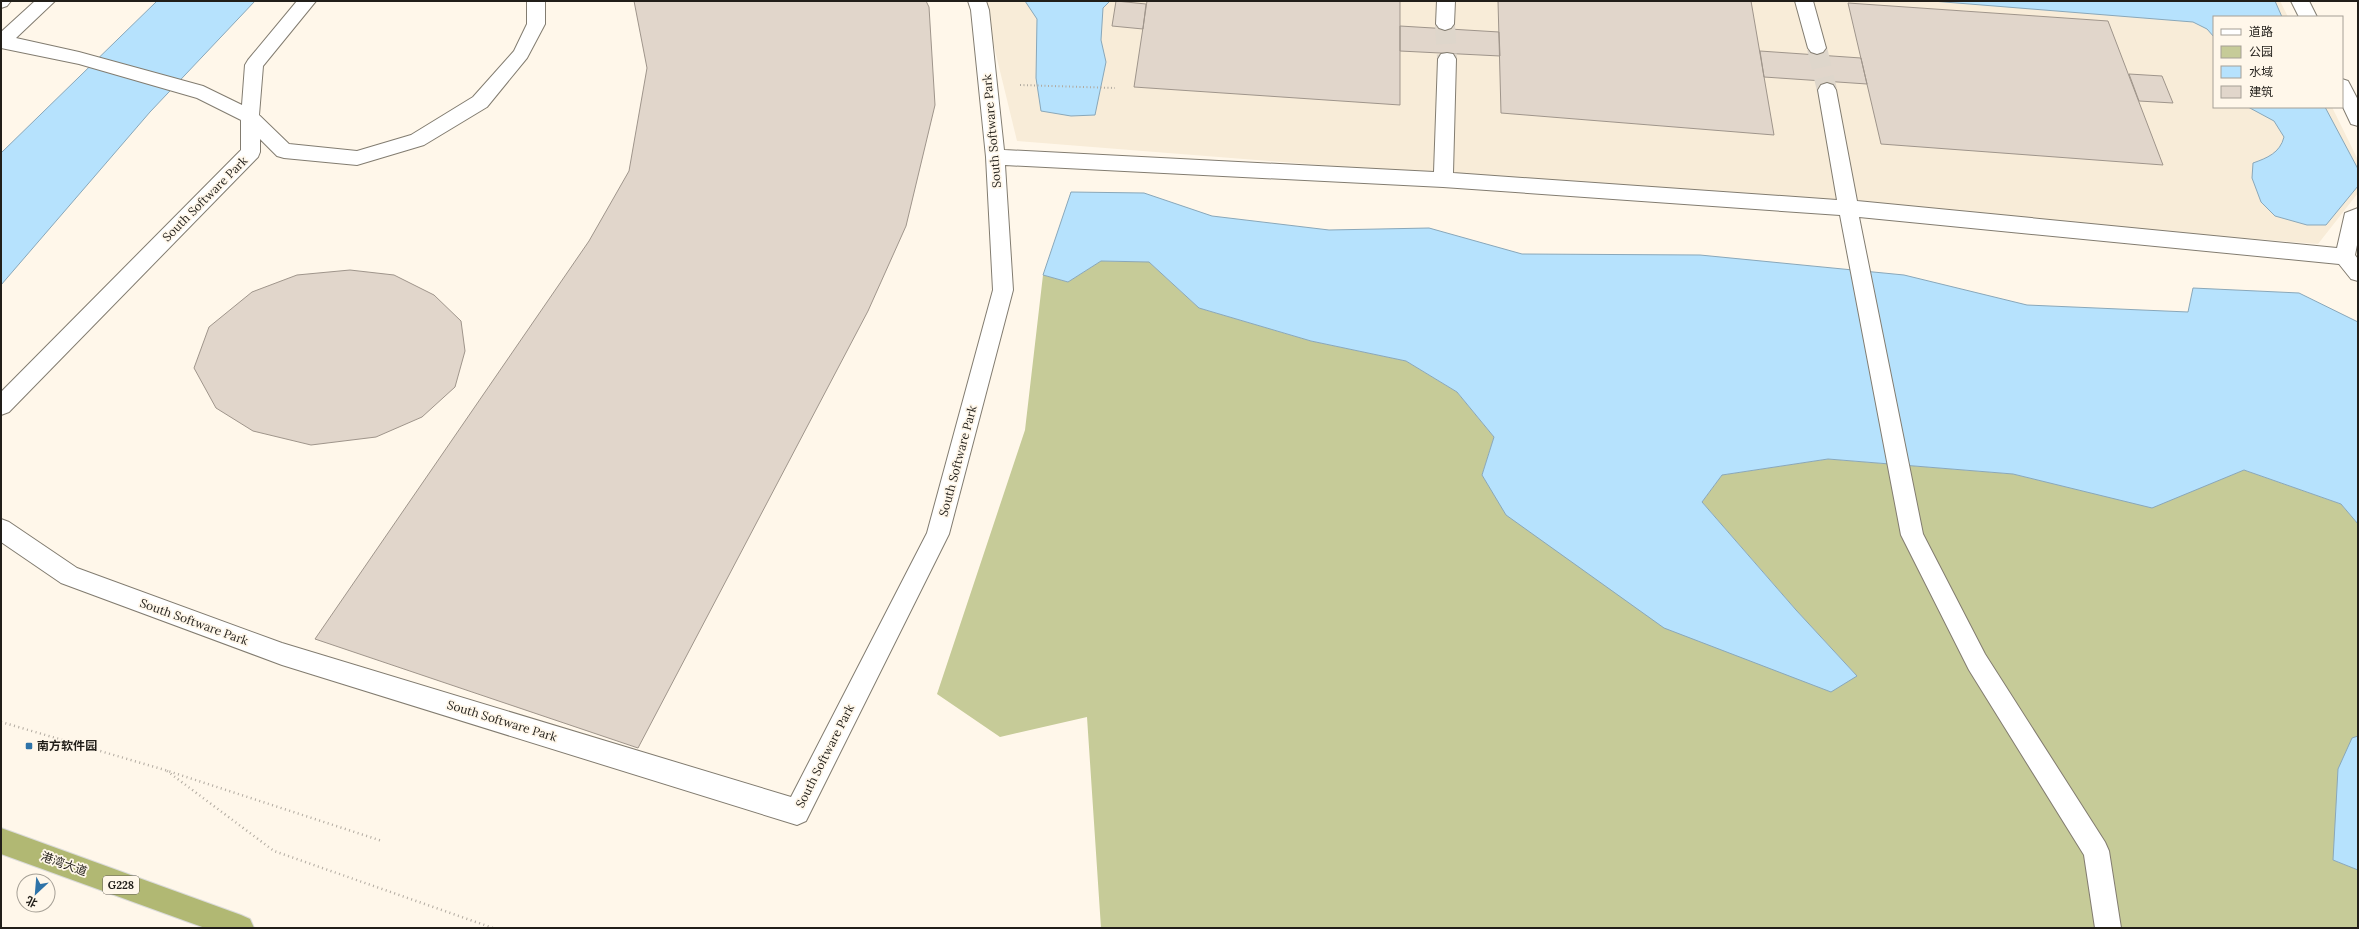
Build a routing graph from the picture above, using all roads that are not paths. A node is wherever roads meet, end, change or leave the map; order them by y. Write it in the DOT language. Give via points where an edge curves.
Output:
graph roads {
  1 [pos="46,1"];
  2 [pos="307,1"];
  3 [pos="536,1"];
  4 [pos="977,1"];
  5 [pos="1446,1"];
  6 [pos="1804,1"];
  7 [pos="2300,1"];
  8 [pos="2308,16"];
  9 [pos="1446,24"];
  10 [pos="1,42"];
  11 [pos="1817,48"];
  12 [pos="1447,59"];
  13 [pos="2343,88"];
  14 [pos="1827,90"];
  15 [pos="250,117"];
  16 [pos="2358,119"];
  17 [pos="996,157"];
  18 [pos="1443,180"];
  19 [pos="1848,208"];
  20 [pos="2358,216"];
  21 [pos="2345,257"];
  22 [pos="2358,273"];
  23 [pos="1,406"];
  24 [pos="1,529"];
  25 [pos="1,841"];
  26 [pos="241,928"];
  27 [pos="2108,928"];
  1 -- 10 [label="street"];
  2 -- 15 [label="street, South Software Park" via="254,65"];
  3 -- 15 [label="street" via="536,24 521,54 480,102 417,140 357,158 284,151"];
  4 -- 17 [label="street, South Software Park"];
  5 -- 9 [label="street"];
  6 -- 11 [label="street"];
  7 -- 8 [label="street"];
  10 -- 15 [label="street" via="79,58 203,93"];
  12 -- 18 [label="street"];
  13 -- 16 [label="street"];
  14 -- 19 [label="street"];
  15 -- 23 [label="street, South Software Park" via="251,152"];
  17 -- 18 [label="street"];
  17 -- 24 [label="street, South Software Park" via="1003,290 938,534 797,812 282,654 69,576"];
  18 -- 19 [label="street"];
  19 -- 21 [label="street"];
  19 -- 27 [label="street" via="1912,535 1977,662 2096,851"];
  20 -- 21 [label="street" via="2352,218"];
  21 -- 22 [label="street"];
  25 -- 26 [label="highway, 港湾大道 / G228"];
}
